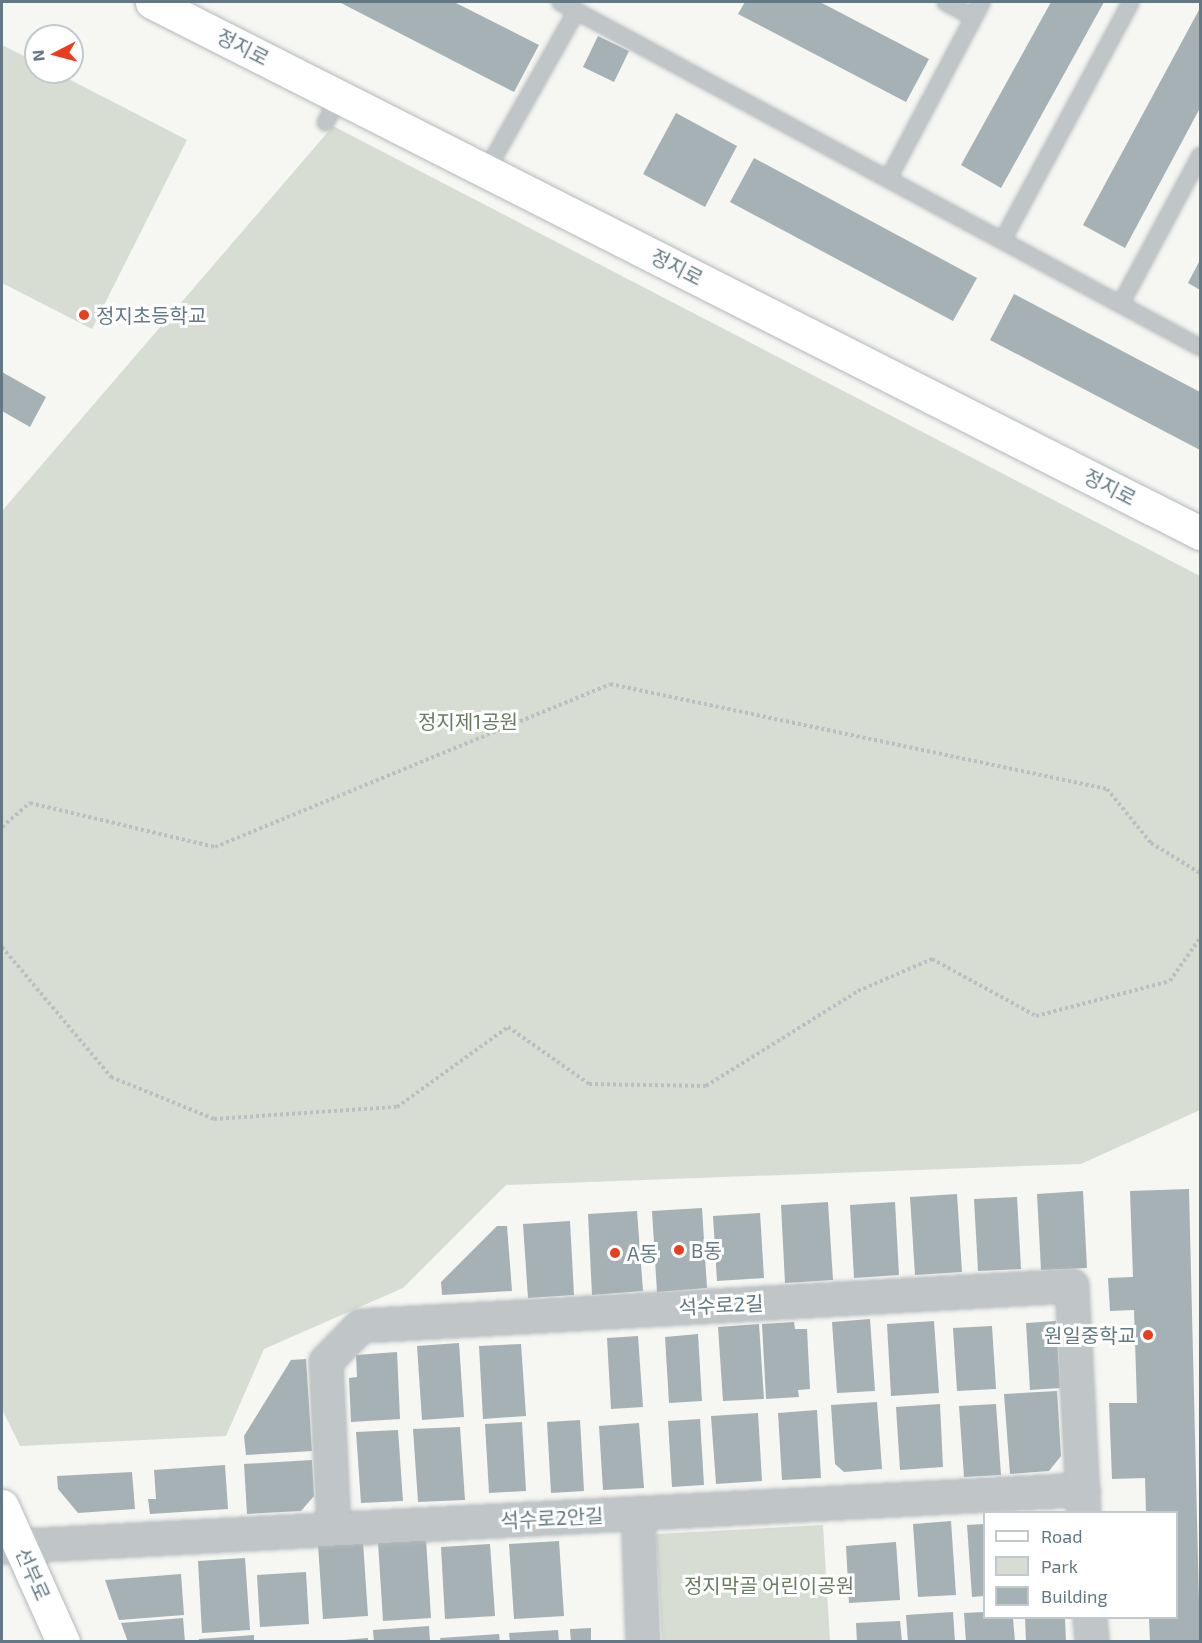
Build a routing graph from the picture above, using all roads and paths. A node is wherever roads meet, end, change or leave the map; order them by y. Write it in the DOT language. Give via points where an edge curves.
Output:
graph roads {
  1 [pos="152,2"];
  2 [pos="560,2"];
  3 [pos="945,2"];
  4 [pos="981,2"];
  5 [pos="1130,2"];
  6 [pos="576,10"];
  7 [pos="973,16"];
  8 [pos="1200,155"];
  9 [pos="486,171"];
  10 [pos="888,178"];
  11 [pos="1002,240"];
  12 [pos="1120,304"];
  13 [pos="1200,347"];
  14 [pos="1200,533"];
  15 [pos="2,827"];
  16 [pos="1200,873"];
  17 [pos="1200,938"];
  18 [pos="2,947"];
  19 [pos="1084,1501"];
  20 [pos="2,1506"];
  21 [pos="638,1513"];
  22 [pos="334,1529"];
  23 [pos="11,1546"];
  24 [pos="1090,1619"];
  25 [pos="63,1641"];
  26 [pos="643,1641"];
  27 [pos="1092,1641"];
  1 -- 9 [label="street, 정지로" via="332,109"];
  2 -- 6 [label="lane"];
  3 -- 7 [label="lane"];
  4 -- 7 [label="lane"];
  5 -- 11 [label="lane"];
  6 -- 9 [label="lane"];
  6 -- 10 [label="lane"];
  7 -- 10 [label="lane"];
  8 -- 12 [label="lane"];
  9 -- 14 [label="street, 정지로"];
  10 -- 11 [label="lane"];
  11 -- 12 [label="lane"];
  12 -- 13 [label="lane"];
  15 -- 16 [label="path" via="30,803 215,847 610,684 1107,789 1151,843"];
  17 -- 18 [label="path" via="1170,981 1036,1016 932,959 858,991 706,1086 589,1084 508,1027 397,1107 214,1119 111,1077"];
  19 -- 21 [label="street, 석수로2안길"];
  19 -- 22 [label="street, 석수로2길" via="1072,1286 1060,1286 361,1326 326,1362"];
  20 -- 23 [label="street, 선부로"];
  21 -- 22 [label="street, 석수로2안길"];
  21 -- 26 [label="street"];
  22 -- 23 [label="street, 석수로2안길"];
  23 -- 25 [label="street, 선부로"];
  24 -- 27 [label="street"];
}
